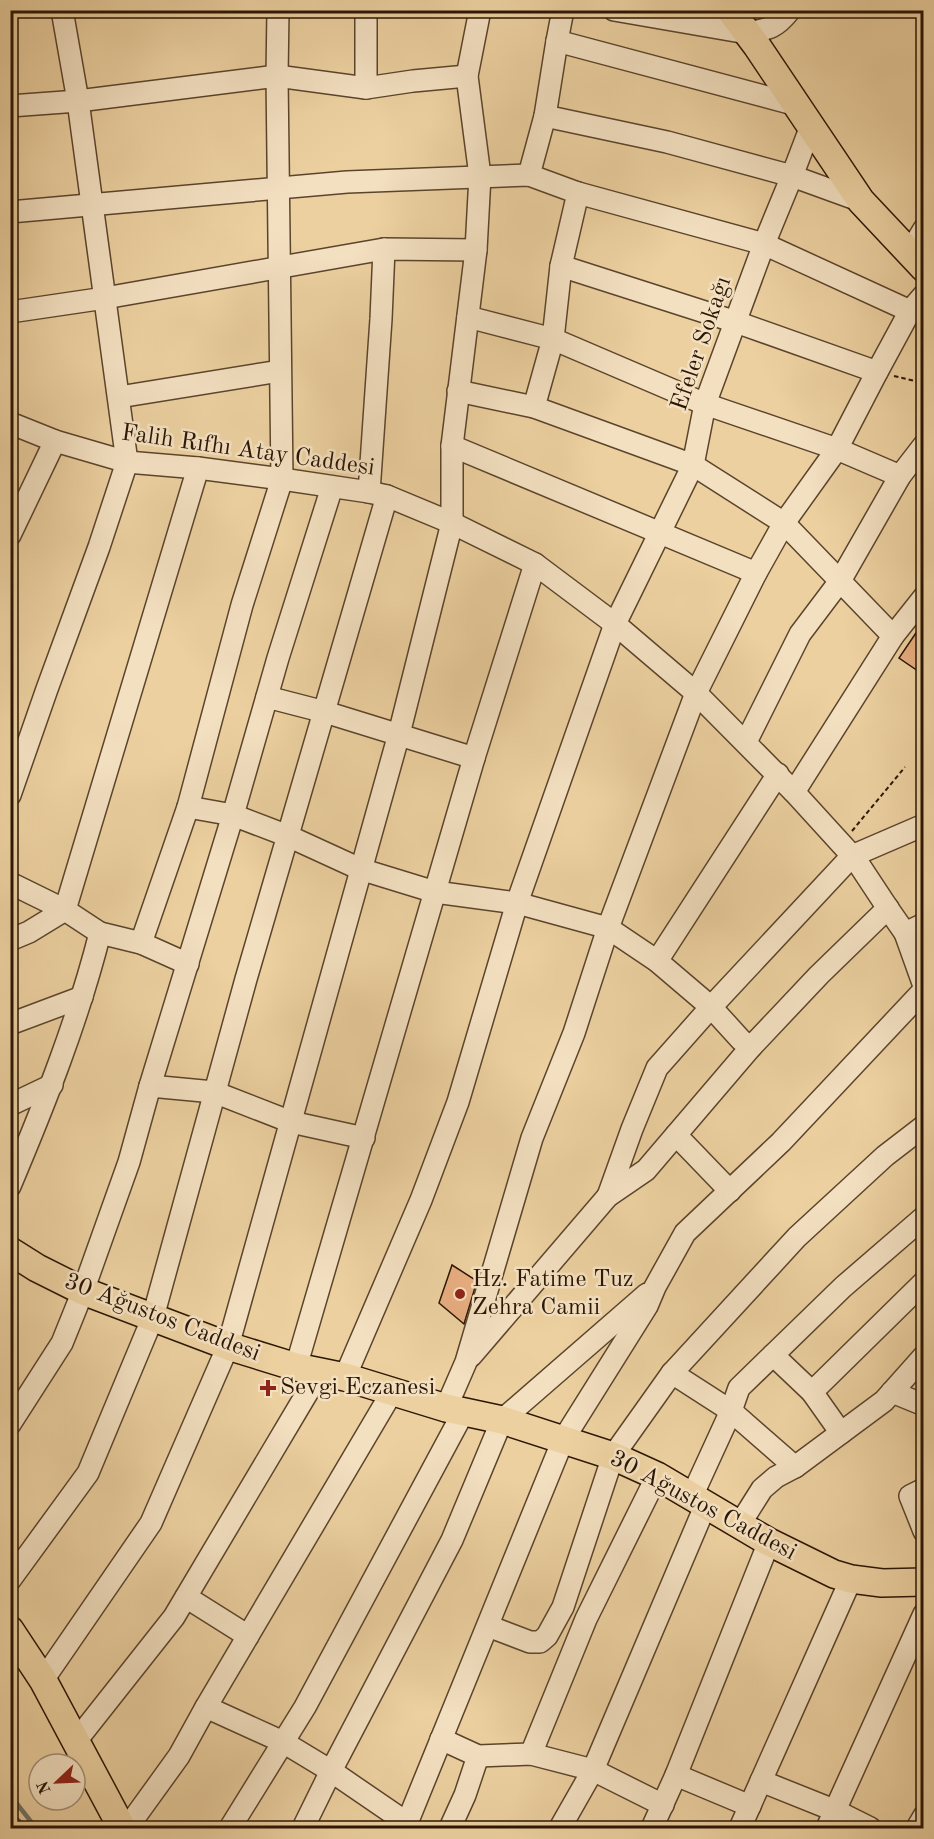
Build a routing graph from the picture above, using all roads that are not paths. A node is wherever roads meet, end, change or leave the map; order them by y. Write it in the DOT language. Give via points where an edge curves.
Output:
graph roads {
  1 [pos="62,10"];
  2 [pos="278,10"];
  3 [pos="366,10"];
  4 [pos="480,10"];
  5 [pos="562,10"];
  6 [pos="614,10"];
  7 [pos="730,10"];
  8 [pos="790,10"];
  9 [pos="754,24"];
  10 [pos="557,41"];
  11 [pos="277,76"];
  12 [pos="467,76"];
  13 [pos="366,88"];
  14 [pos="78,101"];
  15 [pos="10,106"];
  16 [pos="545,116"];
  17 [pos="804,116"];
  18 [pos="529,175"];
  19 [pos="480,176"];
  20 [pos="792,176"];
  21 [pos="278,188"];
  22 [pos="578,193"];
  23 [pos="861,201"];
  24 [pos="92,204"];
  25 [pos="10,212"];
  26 [pos="921,240"];
  27 [pos="764,244"];
  28 [pos="384,249"];
  29 [pos="476,250"];
  30 [pos="561,266"];
  31 [pos="279,267"];
  32 [pos="924,268"];
  33 [pos="105,298"];
  34 [pos="917,303"];
  35 [pos="10,312"];
  36 [pos="468,317"];
  37 [pos="735,322"];
  38 [pos="552,339"];
  39 [pos="280,371"];
  40 [pos="877,372"];
  41 [pos="458,392"];
  42 [pos="119,397"];
  43 [pos="705,404"];
  44 [pos="534,406"];
  45 [pos="10,423"];
  46 [pos="55,441"];
  47 [pos="924,445"];
  48 [pos="452,446"];
  49 [pos="837,449"];
  50 [pos="127,462"];
  51 [pos="693,465"];
  52 [pos="198,468"];
  53 [pos="900,476"];
  54 [pos="282,479"];
  55 [pos="332,487"];
  56 [pos="378,494"];
  57 [pos="452,523"];
  58 [pos="784,523"];
  59 [pos="660,532"];
  60 [pos="10,535"];
  61 [pos="535,564"];
  62 [pos="756,573"];
  63 [pos="840,581"];
  64 [pos="924,597"];
  65 [pos="615,624"];
  66 [pos="893,636"];
  67 [pos="696,693"];
  68 [pos="267,697"];
  69 [pos="325,712"];
  70 [pos="399,734"];
  71 [pos="746,742"];
  72 [pos="19,744"];
  73 [pos="474,758"];
  74 [pos="778,774"];
  75 [pos="794,792"];
  76 [pos="10,795"];
  77 [pos="188,807"];
  78 [pos="233,815"];
  79 [pos="924,825"];
  80 [pos="288,836"];
  81 [pos="847,850"];
  82 [pos="360,869"];
  83 [pos="10,884"];
  84 [pos="435,892"];
  85 [pos="517,903"];
  86 [pos="888,908"];
  87 [pos="65,910"];
  88 [pos="608,928"];
  89 [pos="914,929"];
  90 [pos="100,933"];
  91 [pos="10,940"];
  92 [pos="141,944"];
  93 [pos="657,961"];
  94 [pos="188,964"];
  95 [pos="924,988"];
  96 [pos="82,997"];
  97 [pos="711,1007"];
  98 [pos="10,1024"];
  99 [pos="751,1047"];
  100 [pos="52,1085"];
  101 [pos="150,1086"];
  102 [pos="214,1092"];
  103 [pos="10,1105"];
  104 [pos="291,1122"];
  105 [pos="924,1126"];
  106 [pos="676,1135"];
  107 [pos="364,1138"];
  108 [pos="10,1186"];
  109 [pos="730,1191"];
  110 [pos="608,1196"];
  111 [pos="924,1218"];
  112 [pos="10,1251"];
  113 [pos="924,1282"];
  114 [pos="655,1287"];
  115 [pos="83,1290"];
  116 [pos="153,1317"];
  117 [pos="228,1346"];
  118 [pos="773,1355"];
  119 [pos="924,1356"];
  120 [pos="466,1362"];
  121 [pos="320,1372"];
  122 [pos="672,1373"];
  123 [pos="392,1392"];
  124 [pos="812,1392"];
  125 [pos="892,1392"];
  126 [pos="924,1405"];
  127 [pos="455,1410"];
  128 [pos="731,1412"];
  129 [pos="502,1420"];
  130 [pos="10,1424"];
  131 [pos="841,1433"];
  132 [pos="563,1440"];
  133 [pos="613,1455"];
  134 [pos="795,1467"];
  135 [pos="657,1476"];
  136 [pos="924,1489"];
  137 [pos="699,1500"];
  138 [pos="740,1524"];
  139 [pos="924,1531"];
  140 [pos="769,1542"];
  141 [pos="851,1579"];
  142 [pos="10,1580"];
  143 [pos="924,1582"];
  144 [pos="186,1597"];
  145 [pos="924,1614"];
  146 [pos="488,1626"];
  147 [pos="10,1630"];
  148 [pos="248,1636"];
  149 [pos="43,1680"];
  150 [pos="206,1707"];
  151 [pos="441,1739"];
  152 [pos="76,1741"];
  153 [pos="283,1742"];
  154 [pos="531,1754"];
  155 [pos="478,1756"];
  156 [pos="593,1770"];
  157 [pos="331,1771"];
  158 [pos="676,1775"];
  159 [pos="761,1781"];
  160 [pos="663,1804"];
  161 [pos="750,1806"];
  162 [pos="831,1820"];
  163 [pos="406,1826"];
  164 [pos="122,1828"];
  165 [pos="127,1828"];
  166 [pos="230,1828"];
  167 [pos="303,1828"];
  168 [pos="450,1828"];
  169 [pos="560,1828"];
  170 [pos="652,1828"];
  171 [pos="740,1828"];
  172 [pos="870,1828"];
  1 -- 14 [label="street"];
  2 -- 11 [label="street"];
  3 -- 13 [label="street"];
  4 -- 12 [label="street"];
  5 -- 10 [label="street"];
  6 -- 9 [label="street"];
  7 -- 9 [label="main road"];
  8 -- 9 [label="street" via="779,24"];
  9 -- 17 [label="main road"];
  9 -- 26 [label="main road" via="869,184"];
  10 -- 16 [label="street"];
  10 -- 17 [label="street"];
  11 -- 13 [label="street"];
  11 -- 14 [label="street"];
  11 -- 21 [label="street"];
  12 -- 13 [label="street"];
  12 -- 19 [label="street"];
  14 -- 15 [label="street"];
  14 -- 24 [label="street"];
  16 -- 18 [label="street"];
  16 -- 20 [label="street" via="667,142"];
  17 -- 20 [label="street, Efeler Sokağı"];
  17 -- 23 [label="main road"];
  18 -- 19 [label="street"];
  18 -- 22 [label="street"];
  19 -- 21 [label="street"];
  19 -- 29 [label="street"];
  20 -- 23 [label="street"];
  20 -- 27 [label="street, Efeler Sokağı"];
  21 -- 24 [label="street"];
  21 -- 31 [label="street"];
  22 -- 27 [label="street"];
  22 -- 30 [label="street"];
  23 -- 32 [label="main road"];
  24 -- 25 [label="street"];
  24 -- 33 [label="street"];
  27 -- 34 [label="street"];
  27 -- 37 [label="street, Efeler Sokağı"];
  28 -- 29 [label="street"];
  28 -- 31 [label="street"];
  28 -- 56 [label="street"];
  29 -- 36 [label="street"];
  30 -- 37 [label="street"];
  30 -- 38 [label="street"];
  31 -- 33 [label="street"];
  31 -- 39 [label="street"];
  33 -- 35 [label="street"];
  33 -- 42 [label="street"];
  34 -- 40 [label="street"];
  36 -- 38 [label="street"];
  36 -- 41 [label="street"];
  37 -- 40 [label="street"];
  37 -- 43 [label="street, Efeler Sokağı"];
  38 -- 43 [label="street"];
  38 -- 44 [label="street"];
  39 -- 42 [label="street"];
  39 -- 54 [label="street"];
  40 -- 49 [label="street"];
  41 -- 44 [label="street"];
  41 -- 48 [label="street"];
  42 -- 50 [label="street"];
  43 -- 49 [label="street"];
  43 -- 51 [label="street, Efeler Sokağı"];
  44 -- 51 [label="street"];
  45 -- 46 [label="street, Falih Rıfhı Atay Caddesi"];
  46 -- 50 [label="street, Falih Rıfhı Atay Caddesi"];
  46 -- 60 [label="street"];
  47 -- 53 [label="street"];
  48 -- 57 [label="street"];
  48 -- 59 [label="street"];
  49 -- 53 [label="street"];
  49 -- 58 [label="street"];
  50 -- 52 [label="street, Falih Rıfhı Atay Caddesi"];
  50 -- 72 [label="street"];
  51 -- 58 [label="street"];
  51 -- 59 [label="street, Efeler Sokağı"];
  52 -- 54 [label="street, Falih Rıfhı Atay Caddesi"];
  52 -- 87 [label="street"];
  53 -- 63 [label="street"];
  54 -- 55 [label="street, Falih Rıfhı Atay Caddesi"];
  54 -- 77 [label="street" via="242,604"];
  55 -- 56 [label="street, Falih Rıfhı Atay Caddesi"];
  55 -- 68 [label="street"];
  56 -- 57 [label="street, Falih Rıfhı Atay Caddesi"];
  56 -- 69 [label="street"];
  57 -- 61 [label="street, Falih Rıfhı Atay Caddesi"];
  57 -- 70 [label="street"];
  58 -- 62 [label="street"];
  58 -- 63 [label="street"];
  59 -- 62 [label="street"];
  59 -- 65 [label="street, Efeler Sokağı"];
  61 -- 65 [label="street, Falih Rıfhı Atay Caddesi"];
  61 -- 73 [label="street"];
  62 -- 67 [label="street"];
  63 -- 66 [label="street"];
  63 -- 71 [label="street" via="800,634"];
  64 -- 66 [label="street"];
  65 -- 67 [label="street, Falih Rıfhı Atay Caddesi"];
  65 -- 85 [label="street, Efeler Sokağı"];
  66 -- 75 [label="street"];
  67 -- 71 [label="street, Falih Rıfhı Atay Caddesi"];
  67 -- 88 [label="street"];
  68 -- 69 [label="street"];
  68 -- 78 [label="street"];
  69 -- 70 [label="street"];
  69 -- 80 [label="street"];
  70 -- 73 [label="street"];
  70 -- 82 [label="street"];
  71 -- 74 [label="street, Falih Rıfhı Atay Caddesi"];
  72 -- 76 [label="street"];
  73 -- 84 [label="street"];
  74 -- 75 [label="street, Falih Rıfhı Atay Caddesi"];
  74 -- 93 [label="street"];
  75 -- 81 [label="street, Falih Rıfhı Atay Caddesi"];
  77 -- 78 [label="street"];
  77 -- 92 [label="street"];
  78 -- 80 [label="street"];
  78 -- 94 [label="street"];
  79 -- 81 [label="street"];
  80 -- 82 [label="street"];
  80 -- 102 [label="street"];
  81 -- 86 [label="street, Falih Rıfhı Atay Caddesi"];
  81 -- 97 [label="street"];
  82 -- 84 [label="street"];
  82 -- 104 [label="street"];
  83 -- 87 [label="street"];
  84 -- 85 [label="street"];
  84 -- 107 [label="street"];
  85 -- 88 [label="street"];
  85 -- 121 [label="street, Efeler Sokağı" via="458,1102 421,1200"];
  86 -- 89 [label="street, Falih Rıfhı Atay Caddesi"];
  86 -- 99 [label="street"];
  87 -- 90 [label="street"];
  87 -- 91 [label="street"];
  88 -- 93 [label="street"];
  88 -- 120 [label="street" via="574,1033 532,1138"];
  89 -- 95 [label="street, Falih Rıfhı Atay Caddesi"];
  90 -- 92 [label="street"];
  90 -- 96 [label="street"];
  92 -- 94 [label="street"];
  93 -- 97 [label="street"];
  94 -- 101 [label="street"];
  95 -- 109 [label="street" via="781,1142"];
  96 -- 98 [label="street"];
  96 -- 100 [label="street"];
  97 -- 99 [label="street"];
  97 -- 110 [label="street" via="657,1068"];
  99 -- 106 [label="street"];
  100 -- 103 [label="street"];
  100 -- 108 [label="street"];
  101 -- 102 [label="street"];
  101 -- 115 [label="street" via="129,1162"];
  102 -- 104 [label="street"];
  102 -- 116 [label="street"];
  104 -- 107 [label="street"];
  104 -- 117 [label="street"];
  105 -- 122 [label="street" via="885,1156 797,1237"];
  106 -- 109 [label="street"];
  106 -- 110 [label="street" via="646,1170"];
  107 -- 121 [label="street"];
  109 -- 114 [label="street" via="685,1233"];
  110 -- 120 [label="street"];
  111 -- 118 [label="street" via="843,1287"];
  112 -- 115 [label="main road, 30 Ağustos Caddesi"];
  113 -- 124 [label="street"];
  114 -- 129 [label="street"];
  114 -- 132 [label="street"];
  115 -- 116 [label="main road, 30 Ağustos Caddesi"];
  115 -- 130 [label="street" via="62,1343"];
  116 -- 117 [label="main road, 30 Ağustos Caddesi"];
  116 -- 142 [label="street" via="88,1473"];
  117 -- 121 [label="main road, 30 Ağustos Caddesi"];
  117 -- 149 [label="street" via="151,1523"];
  118 -- 124 [label="street"];
  118 -- 128 [label="street" via="739,1388"];
  119 -- 125 [label="street"];
  120 -- 127 [label="street"];
  121 -- 123 [label="main road, 30 Ağustos Caddesi"];
  121 -- 144 [label="street"];
  122 -- 128 [label="street"];
  122 -- 133 [label="street"];
  123 -- 127 [label="main road, 30 Ağustos Caddesi"];
  123 -- 148 [label="street"];
  124 -- 131 [label="street"];
  125 -- 126 [label="street"];
  125 -- 131 [label="street"];
  127 -- 129 [label="main road, 30 Ağustos Caddesi"];
  127 -- 153 [label="street" via="305,1707"];
  128 -- 134 [label="street"];
  128 -- 137 [label="street"];
  129 -- 132 [label="main road, 30 Ağustos Caddesi"];
  129 -- 157 [label="street" via="452,1540"];
  131 -- 134 [label="street"];
  132 -- 133 [label="main road, 30 Ağustos Caddesi"];
  132 -- 146 [label="street"];
  133 -- 135 [label="main road, 30 Ağustos Caddesi"];
  133 -- 146 [label="street" via="562,1607 547,1636 540,1642 530,1642"];
  134 -- 138 [label="street" via="762,1489"];
  135 -- 137 [label="main road, 30 Ağustos Caddesi"];
  135 -- 154 [label="street" via="586,1619"];
  136 -- 139 [label="street" via="910,1496"];
  137 -- 138 [label="main road, 30 Ağustos Caddesi"];
  137 -- 156 [label="street"];
  138 -- 140 [label="main road, 30 Ağustos Caddesi"];
  140 -- 141 [label="main road, 30 Ağustos Caddesi"];
  140 -- 158 [label="street"];
  141 -- 143 [label="main road, 30 Ağustos Caddesi"];
  141 -- 159 [label="street"];
  144 -- 148 [label="street"];
  144 -- 152 [label="street"];
  145 -- 162 [label="street"];
  146 -- 151 [label="street"];
  147 -- 149 [label="main road"];
  148 -- 150 [label="street"];
  149 -- 152 [label="main road"];
  150 -- 153 [label="street"];
  150 -- 165 [label="street" via="179,1756"];
  151 -- 155 [label="street"];
  151 -- 163 [label="street"];
  152 -- 164 [label="main road"];
  153 -- 157 [label="street"];
  153 -- 166 [label="street"];
  154 -- 155 [label="street"];
  154 -- 156 [label="street"];
  155 -- 168 [label="street"];
  156 -- 160 [label="street"];
  156 -- 169 [label="street"];
  157 -- 163 [label="street"];
  157 -- 167 [label="street"];
  158 -- 160 [label="street"];
  158 -- 161 [label="street"];
  159 -- 161 [label="street"];
  159 -- 162 [label="street"];
  160 -- 170 [label="street"];
  161 -- 171 [label="street"];
  162 -- 172 [label="street"];
}
